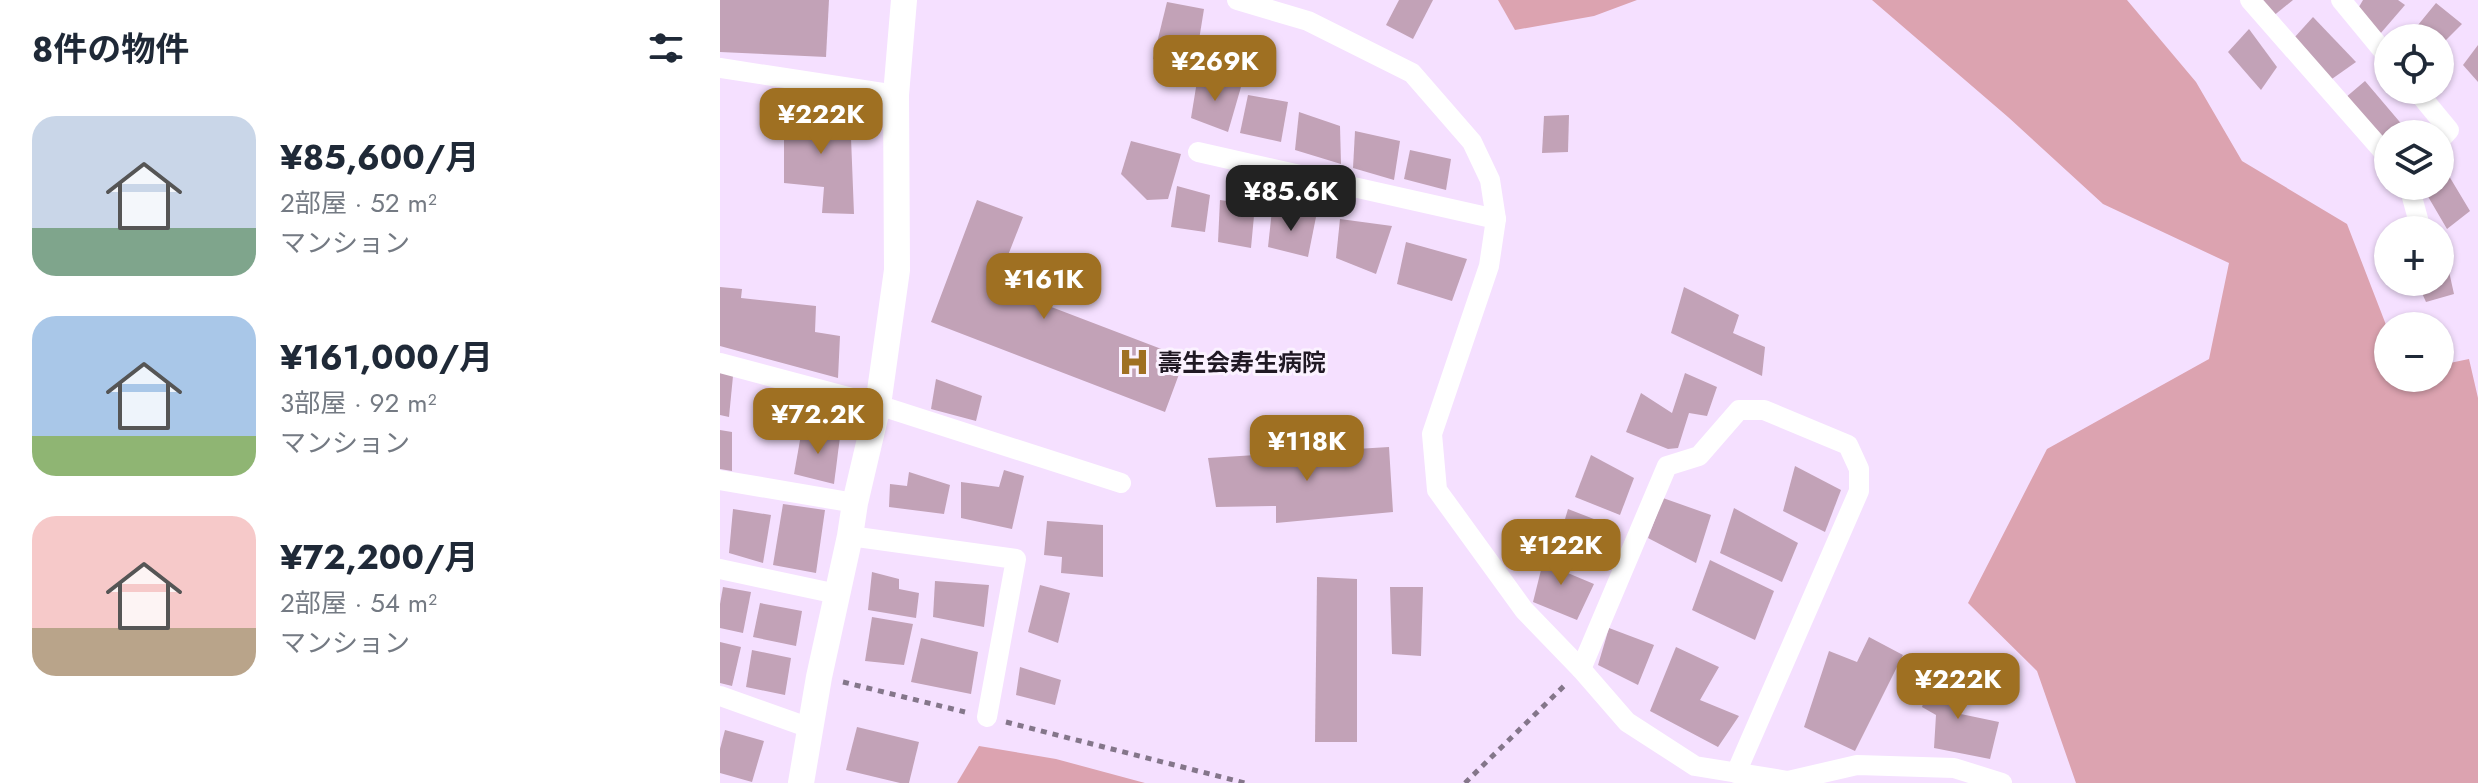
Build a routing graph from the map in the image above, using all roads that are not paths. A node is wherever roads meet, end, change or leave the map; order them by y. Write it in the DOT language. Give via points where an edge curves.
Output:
graph roads {
  1 [pos="904,0"];
  2 [pos="1237,0"];
  3 [pos="2250,0"];
  4 [pos="2341,0"];
  5 [pos="2374,40"];
  6 [pos="720,68"];
  7 [pos="896,95"];
  8 [pos="2428,104"];
  9 [pos="2441,120"];
  10 [pos="2374,141"];
  11 [pos="1198,152"];
  12 [pos="1496,219"];
  13 [pos="720,363"];
  14 [pos="878,405"];
  15 [pos="720,480"];
  16 [pos="1121,483"];
  17 [pos="855,503"];
  18 [pos="850,536"];
  19 [pos="720,569"];
  20 [pos="837,594"];
  21 [pos="1581,669"];
  22 [pos="720,696"];
  23 [pos="987,717"];
  24 [pos="810,728"];
  25 [pos="1736,773"];
  26 [pos="801,783"];
  27 [pos="2002,783"];
  1 -- 7 [label="street"];
  2 -- 12 [label="street" via="1308,21 1412,73 1472,142 1490,180"];
  3 -- 10 [label="street"];
  4 -- 5 [label="street"];
  6 -- 7 [label="street"];
  7 -- 14 [label="street" via="897,270"];
  8 -- 9 [label="street"];
  11 -- 12 [label="street"];
  12 -- 21 [label="street" via="1489,266 1432,434 1437,490 1524,610"];
  13 -- 14 [label="street"];
  14 -- 16 [label="street"];
  14 -- 17 [label="street"];
  15 -- 17 [label="street"];
  17 -- 18 [label="street"];
  18 -- 20 [label="street"];
  18 -- 23 [label="street" via="1016,559"];
  19 -- 20 [label="street"];
  20 -- 24 [label="street"];
  21 -- 25 [label="street" via="1627,722 1695,766"];
  21 -- 25 [label="street" via="1667,466 1699,456 1739,410 1764,410 1848,445 1859,469 1859,491"];
  22 -- 24 [label="street"];
  24 -- 26 [label="street"];
  25 -- 27 [label="street" via="1788,781 1857,765 1954,768"];
}
